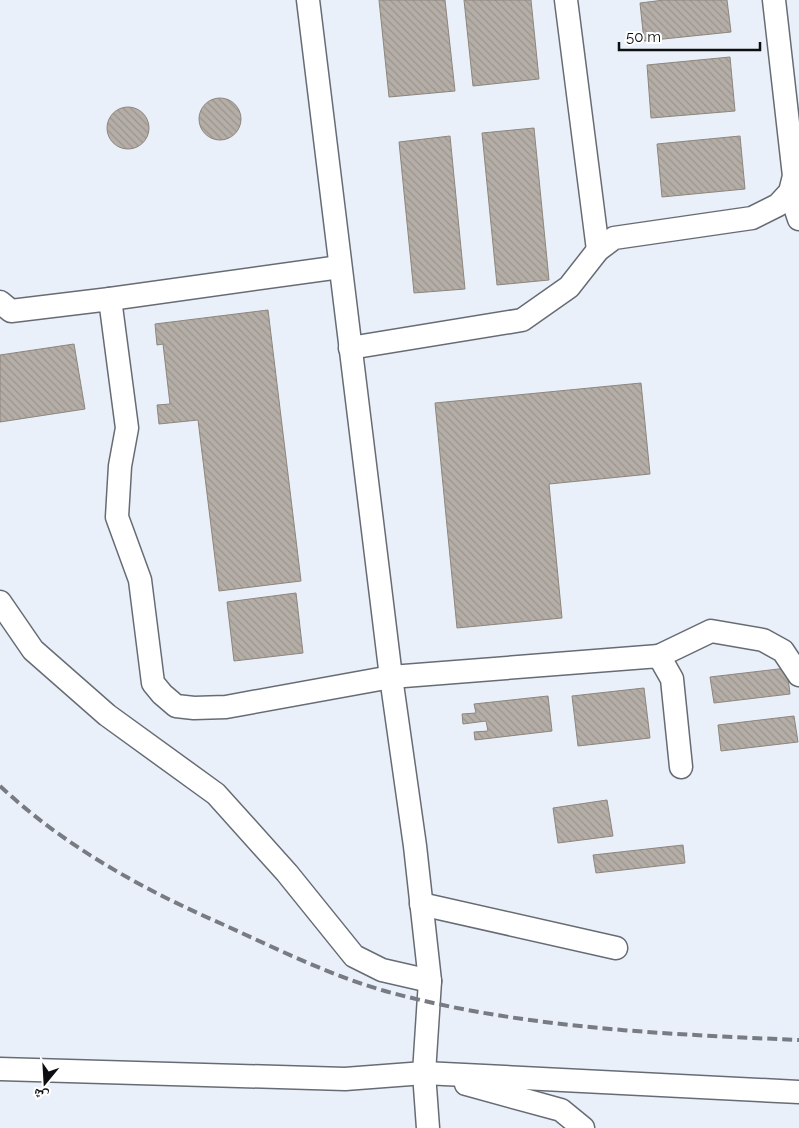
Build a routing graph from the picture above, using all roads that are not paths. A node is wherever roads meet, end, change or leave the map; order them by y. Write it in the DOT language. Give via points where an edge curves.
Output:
graph roads {
  1 [pos="308,0"];
  2 [pos="566,0"];
  3 [pos="774,0"];
  4 [pos="790,192"];
  5 [pos="799,218"];
  6 [pos="598,250"];
  7 [pos="340,267"];
  8 [pos="110,299"];
  9 [pos="0,302"];
  10 [pos="350,348"];
  11 [pos="0,602"];
  12 [pos="659,656"];
  13 [pos="799,675"];
  14 [pos="391,677"];
  15 [pos="681,766"];
  16 [pos="422,904"];
  17 [pos="616,948"];
  18 [pos="430,982"];
  19 [pos="0,1069"];
  20 [pos="424,1072"];
  21 [pos="799,1092"];
  22 [pos="428,1128"];
  23 [pos="583,1128"];
  1 -- 7 [label="street"];
  2 -- 6 [label="street"];
  3 -- 4 [label="street" via="794,176"];
  4 -- 5 [label="street"];
  4 -- 6 [label="street" via="778,205 752,218 614,238"];
  6 -- 10 [label="street" via="569,287 522,320"];
  7 -- 8 [label="street"];
  7 -- 10 [label="street"];
  8 -- 9 [label="street" via="11,311"];
  8 -- 14 [label="street" via="127,428 120,466 117,517 140,580 154,683 162,694 176,706 226,707"];
  10 -- 14 [label="street"];
  11 -- 18 [label="street" via="34,650 108,714 216,794 287,873 354,956 382,970"];
  12 -- 13 [label="street" via="711,631 763,640 783,651"];
  12 -- 14 [label="street"];
  12 -- 15 [label="street" via="672,679"];
  14 -- 16 [label="street"];
  16 -- 17 [label="street"];
  16 -- 18 [label="street"];
  18 -- 20 [label="street"];
  19 -- 20 [label="street" via="345,1079"];
  20 -- 21 [label="street"];
  20 -- 22 [label="street"];
  20 -- 23 [label="street" via="561,1110"];
}
